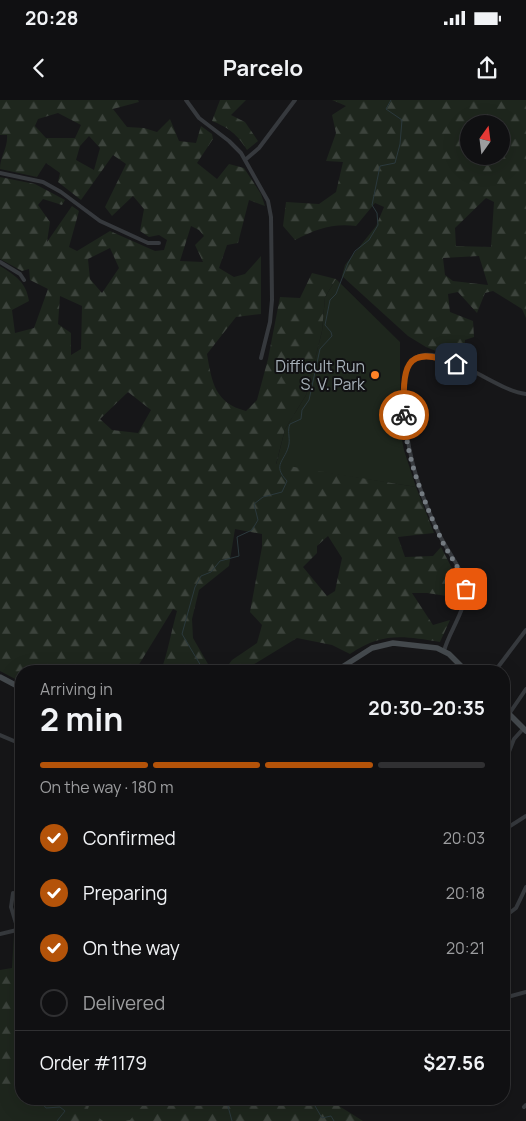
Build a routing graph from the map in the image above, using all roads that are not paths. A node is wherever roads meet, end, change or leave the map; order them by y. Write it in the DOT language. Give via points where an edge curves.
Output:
graph roads {
  1 [pos="186,100"];
  2 [pos="295,100"];
  3 [pos="245,160"];
  4 [pos="0,174"];
  5 [pos="159,243"];
  6 [pos="0,262"];
  7 [pos="24,280"];
  8 [pos="261,358"];
  9 [pos="526,394"];
  10 [pos="526,630"];
  11 [pos="444,651"];
  12 [pos="345,665"];
  13 [pos="459,665"];
  14 [pos="500,665"];
  15 [pos="0,677"];
  16 [pos="15,685"];
  17 [pos="526,689"];
  18 [pos="510,713"];
  19 [pos="510,715"];
  20 [pos="525,730"];
  21 [pos="0,735"];
  22 [pos="15,741"];
  23 [pos="510,749"];
  24 [pos="526,816"];
  25 [pos="510,826"];
  26 [pos="526,888"];
  27 [pos="13,893"];
  28 [pos="510,912"];
  29 [pos="15,918"];
  30 [pos="15,930"];
  31 [pos="0,934"];
  32 [pos="526,992"];
  33 [pos="510,996"];
  1 -- 3 [label="street" via="198,118 229,141"];
  2 -- 3 [label="street" via="260,148"];
  3 -- 8 [label="street" via="262,189 272,217 270,322"];
  4 -- 5 [label="street" via="43,182 100,221 148,243"];
  6 -- 7 [label="street" via="18,272"];
  9 -- 11 [label="street" via="425,355 414,359 406,370 406,441 424,500 466,589"];
  10 -- 14 [label="street"];
  11 -- 12 [label="main road" via="414,644 386,644 365,651"];
  11 -- 13 [label="main road"];
  15 -- 16 [label="main road"];
  17 -- 18 [label="street"];
  19 -- 20 [label="main road"];
  20 -- 23 [label="street" via="514,739"];
  21 -- 22 [label="street"];
  24 -- 25 [label="street"];
  26 -- 28 [label="street" via="516,908"];
  27 -- 29 [label="street" via="11,907"];
  30 -- 31 [label="street"];
  32 -- 33 [label="street"];
}
